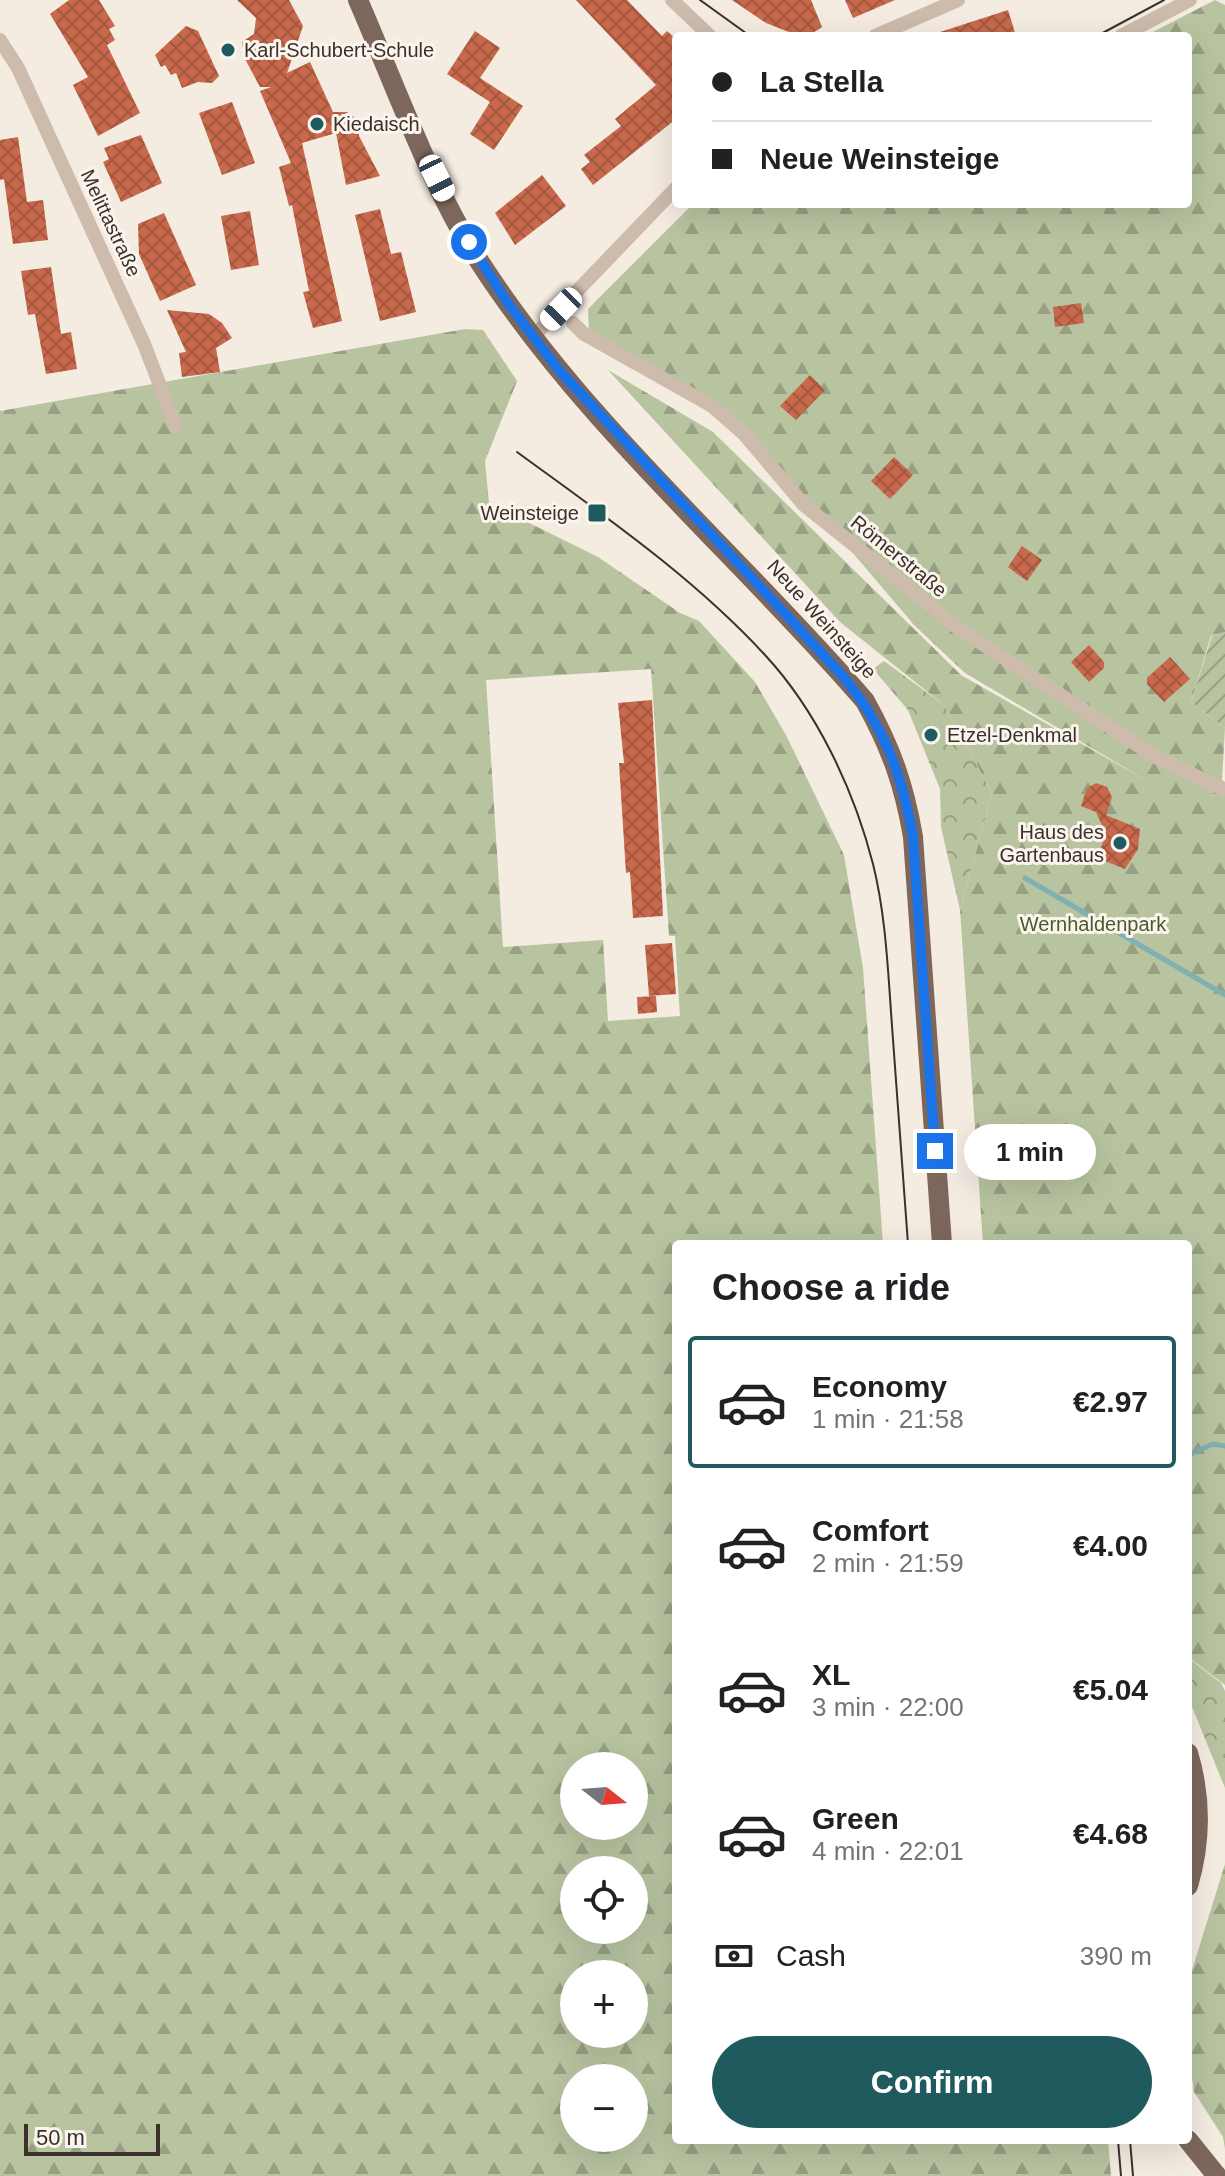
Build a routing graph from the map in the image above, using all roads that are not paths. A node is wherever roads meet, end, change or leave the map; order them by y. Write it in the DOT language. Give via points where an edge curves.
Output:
graph roads {
  1 [pos="358,0"];
  2 [pos="672,0"];
  3 [pos="958,0"];
  4 [pos="1190,0"];
  5 [pos="706,32"];
  6 [pos="884,32"];
  7 [pos="1129,32"];
  8 [pos="0,40"];
  9 [pos="672,192"];
  10 [pos="573,323"];
  11 [pos="533,337"];
  12 [pos="176,427"];
  13 [pos="1225,790"];
  14 [pos="942,1240"];
  15 [pos="1192,1771"];
  16 [pos="1192,1865"];
  17 [pos="1191,2144"];
  18 [pos="1217,2176"];
  1 -- 11 [label="main road, Neue Weinsteige" via="459,223"];
  2 -- 5 [label="street"];
  3 -- 6 [label="street"];
  4 -- 7 [label="street"];
  8 -- 12 [label="street, Melittastraße" via="18,68 144,344"];
  9 -- 11 [label="street"];
  10 -- 13 [label="street, Römerstraße" via="595,341 712,406 744,434 804,505 958,628 1154,756"];
  11 -- 14 [label="main road, Neue Weinsteige" via="583,398 857,692 891,748 913,837"];
  15 -- 16 [label="main road" via="1198,1799"];
  17 -- 18 [label="main road"];
}
